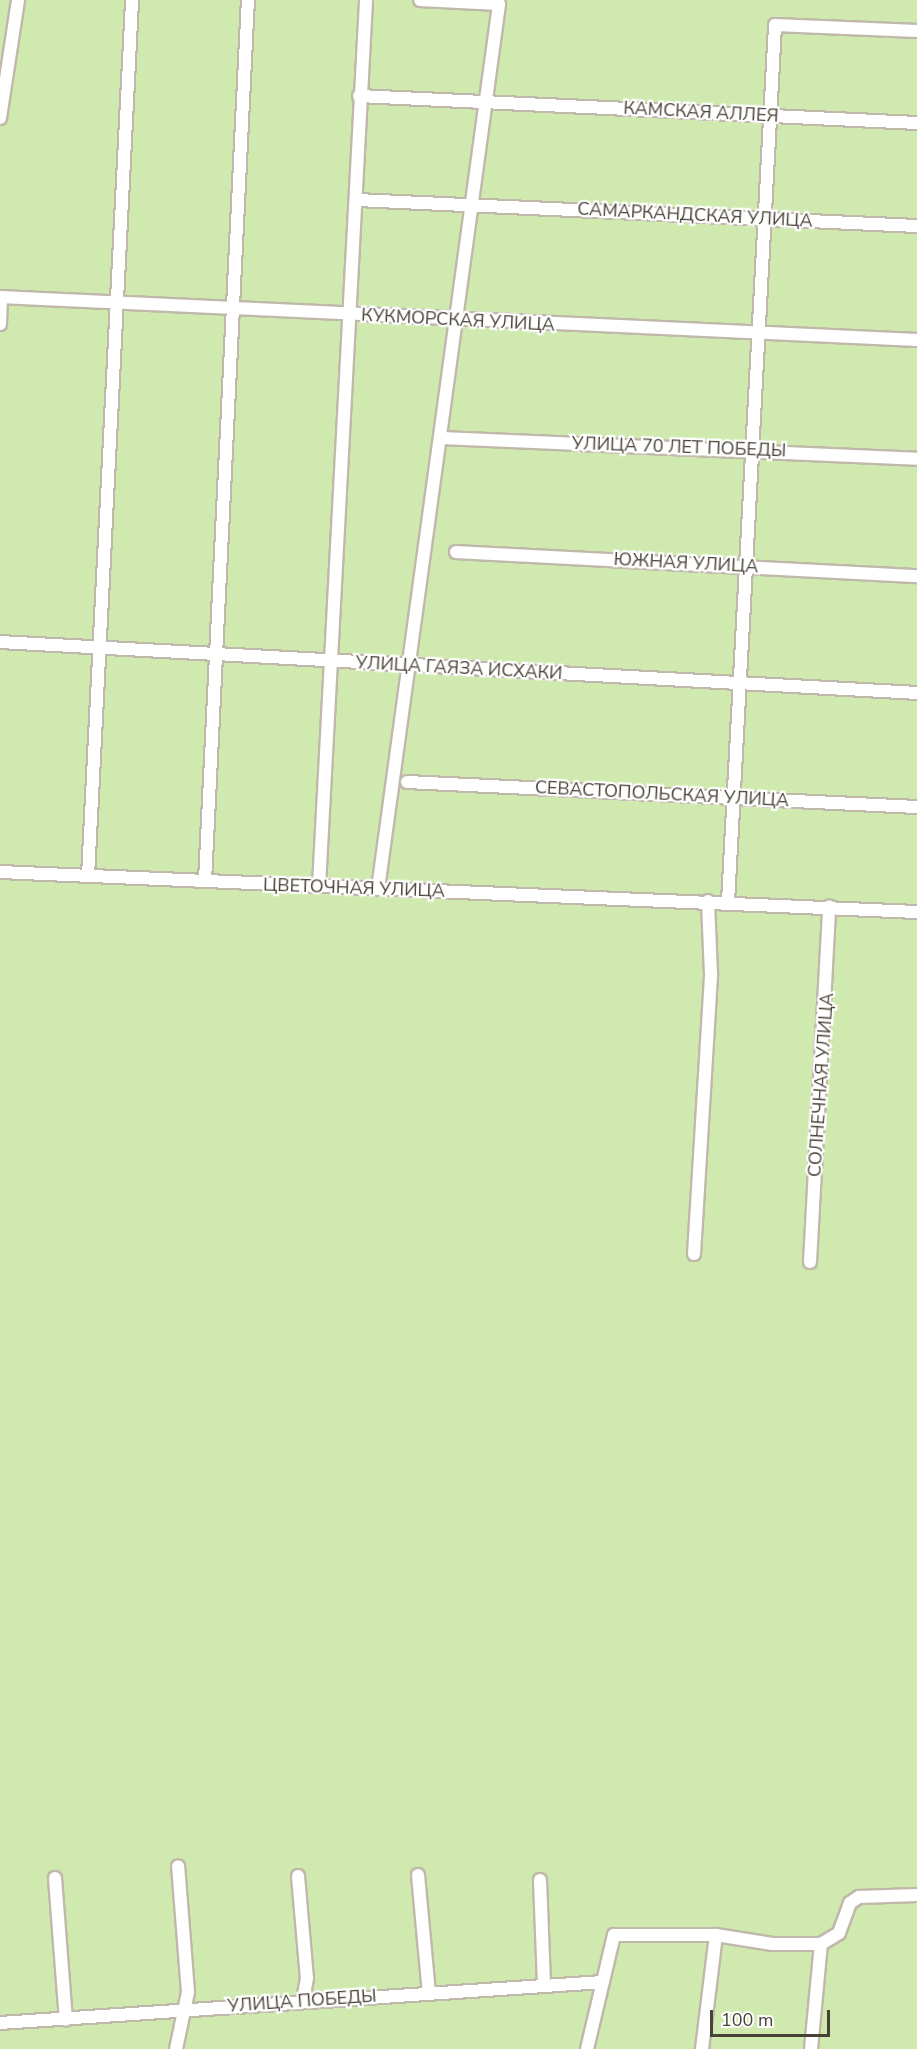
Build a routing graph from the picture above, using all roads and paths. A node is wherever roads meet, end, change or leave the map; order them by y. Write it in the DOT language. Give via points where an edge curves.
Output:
graph roads {
  1 [pos="18,0"];
  2 [pos="132,0"];
  3 [pos="248,0"];
  4 [pos="366,0"];
  5 [pos="420,0"];
  6 [pos="917,31"];
  7 [pos="359,96"];
  8 [pos="486,103"];
  9 [pos="0,118"];
  10 [pos="769,118"];
  11 [pos="917,123"];
  12 [pos="357,200"];
  13 [pos="472,206"];
  14 [pos="764,218"];
  15 [pos="917,226"];
  16 [pos="1,297"];
  17 [pos="118,303"];
  18 [pos="232,308"];
  19 [pos="349,314"];
  20 [pos="457,320"];
  21 [pos="0,324"];
  22 [pos="757,332"];
  23 [pos="917,340"];
  24 [pos="442,438"];
  25 [pos="750,449"];
  26 [pos="917,459"];
  27 [pos="456,552"];
  28 [pos="744,566"];
  29 [pos="917,576"];
  30 [pos="0,642"];
  31 [pos="101,648"];
  32 [pos="216,655"];
  33 [pos="331,661"];
  34 [pos="409,666"];
  35 [pos="737,680"];
  36 [pos="917,693"];
  37 [pos="407,782"];
  38 [pos="732,796"];
  39 [pos="917,807"];
  40 [pos="0,872"];
  41 [pos="88,876"];
  42 [pos="205,881"];
  43 [pos="319,886"];
  44 [pos="378,889"];
  45 [pos="708,901"];
  46 [pos="728,902"];
  47 [pos="830,907"];
  48 [pos="917,912"];
  49 [pos="694,1254"];
  50 [pos="810,1262"];
  51 [pos="178,1866"];
  52 [pos="418,1875"];
  53 [pos="298,1876"];
  54 [pos="55,1878"];
  55 [pos="540,1880"];
  56 [pos="917,1895"];
  57 [pos="716,1935"];
  58 [pos="821,1944"];
  59 [pos="603,1982"];
  60 [pos="544,1984"];
  61 [pos="429,1992"];
  62 [pos="303,2001"];
  63 [pos="183,2009"];
  64 [pos="66,2020"];
  65 [pos="0,2023"];
  66 [pos="176,2049"];
  67 [pos="587,2049"];
  68 [pos="702,2049"];
  69 [pos="811,2049"];
  1 -- 9 [label="street"];
  2 -- 17 [label="street"];
  3 -- 18 [label="street"];
  4 -- 7 [label="street"];
  5 -- 8 [label="street" via="499,4"];
  6 -- 10 [label="street" via="775,25"];
  7 -- 8 [label="street, КАМСКАЯ АЛЛЕЯ"];
  7 -- 12 [label="street"];
  8 -- 10 [label="street, КАМСКАЯ АЛЛЕЯ"];
  8 -- 13 [label="street"];
  10 -- 11 [label="street, КАМСКАЯ АЛЛЕЯ"];
  10 -- 14 [label="street"];
  12 -- 13 [label="street, САМАРКАНДСКАЯ УЛИЦА"];
  12 -- 19 [label="street"];
  13 -- 14 [label="street, САМАРКАНДСКАЯ УЛИЦА"];
  13 -- 20 [label="street"];
  14 -- 15 [label="street, САМАРКАНДСКАЯ УЛИЦА"];
  14 -- 22 [label="street"];
  16 -- 17 [label="street, КУКМОРСКАЯ УЛИЦА"];
  16 -- 21 [label="street"];
  17 -- 18 [label="street, КУКМОРСКАЯ УЛИЦА"];
  17 -- 31 [label="street"];
  18 -- 19 [label="street, КУКМОРСКАЯ УЛИЦА"];
  18 -- 32 [label="street"];
  19 -- 20 [label="street, КУКМОРСКАЯ УЛИЦА"];
  19 -- 33 [label="street"];
  20 -- 22 [label="street, КУКМОРСКАЯ УЛИЦА"];
  20 -- 24 [label="street"];
  22 -- 23 [label="street, КУКМОРСКАЯ УЛИЦА"];
  22 -- 25 [label="street"];
  24 -- 25 [label="street, УЛИЦА 70 ЛЕТ ПОБЕДЫ"];
  24 -- 34 [label="street"];
  25 -- 26 [label="street, УЛИЦА 70 ЛЕТ ПОБЕДЫ"];
  25 -- 28 [label="street"];
  27 -- 28 [label="street, ЮЖНАЯ УЛИЦА"];
  28 -- 29 [label="street, ЮЖНАЯ УЛИЦА"];
  28 -- 35 [label="street"];
  30 -- 31 [label="street, УЛИЦА ГАЯЗА ИСХАКИ"];
  31 -- 32 [label="street, УЛИЦА ГАЯЗА ИСХАКИ"];
  31 -- 41 [label="street"];
  32 -- 33 [label="street, УЛИЦА ГАЯЗА ИСХАКИ"];
  32 -- 42 [label="street"];
  33 -- 34 [label="street, УЛИЦА ГАЯЗА ИСХАКИ"];
  33 -- 43 [label="street"];
  34 -- 35 [label="street, УЛИЦА ГАЯЗА ИСХАКИ"];
  34 -- 44 [label="street"];
  35 -- 36 [label="street, УЛИЦА ГАЯЗА ИСХАКИ"];
  35 -- 38 [label="street"];
  37 -- 38 [label="street, СЕВАСТОПОЛЬСКАЯ УЛИЦА"];
  38 -- 39 [label="street, СЕВАСТОПОЛЬСКАЯ УЛИЦА"];
  38 -- 46 [label="street"];
  40 -- 41 [label="street, ЦВЕТОЧНАЯ УЛИЦА"];
  41 -- 42 [label="street, ЦВЕТОЧНАЯ УЛИЦА"];
  42 -- 43 [label="street, ЦВЕТОЧНАЯ УЛИЦА"];
  43 -- 44 [label="street, ЦВЕТОЧНАЯ УЛИЦА"];
  44 -- 45 [label="street, ЦВЕТОЧНАЯ УЛИЦА"];
  45 -- 46 [label="street, ЦВЕТОЧНАЯ УЛИЦА"];
  45 -- 49 [label="street" via="711,974"];
  46 -- 47 [label="street, ЦВЕТОЧНАЯ УЛИЦА"];
  47 -- 48 [label="street, ЦВЕТОЧНАЯ УЛИЦА"];
  47 -- 50 [label="street, СОЛНЕЧНАЯ УЛИЦА"];
  51 -- 63 [label="street" via="188,1992"];
  52 -- 61 [label="street"];
  53 -- 62 [label="street" via="307,1977"];
  54 -- 64 [label="street"];
  55 -- 60 [label="street"];
  56 -- 58 [label="street" via="859,1897 850,1903 839,1933"];
  57 -- 58 [label="street" via="772,1944"];
  57 -- 59 [label="street" via="614,1935"];
  57 -- 68 [label="street"];
  58 -- 69 [label="street"];
  59 -- 60 [label="street, УЛИЦА ПОБЕДЫ"];
  59 -- 67 [label="street" via="598,2024"];
  60 -- 61 [label="street, УЛИЦА ПОБЕДЫ"];
  61 -- 62 [label="street, УЛИЦА ПОБЕДЫ"];
  62 -- 63 [label="street, УЛИЦА ПОБЕДЫ"];
  63 -- 64 [label="street, УЛИЦА ПОБЕДЫ"];
  63 -- 66 [label="street"];
  64 -- 65 [label="street, УЛИЦА ПОБЕДЫ"];
}
